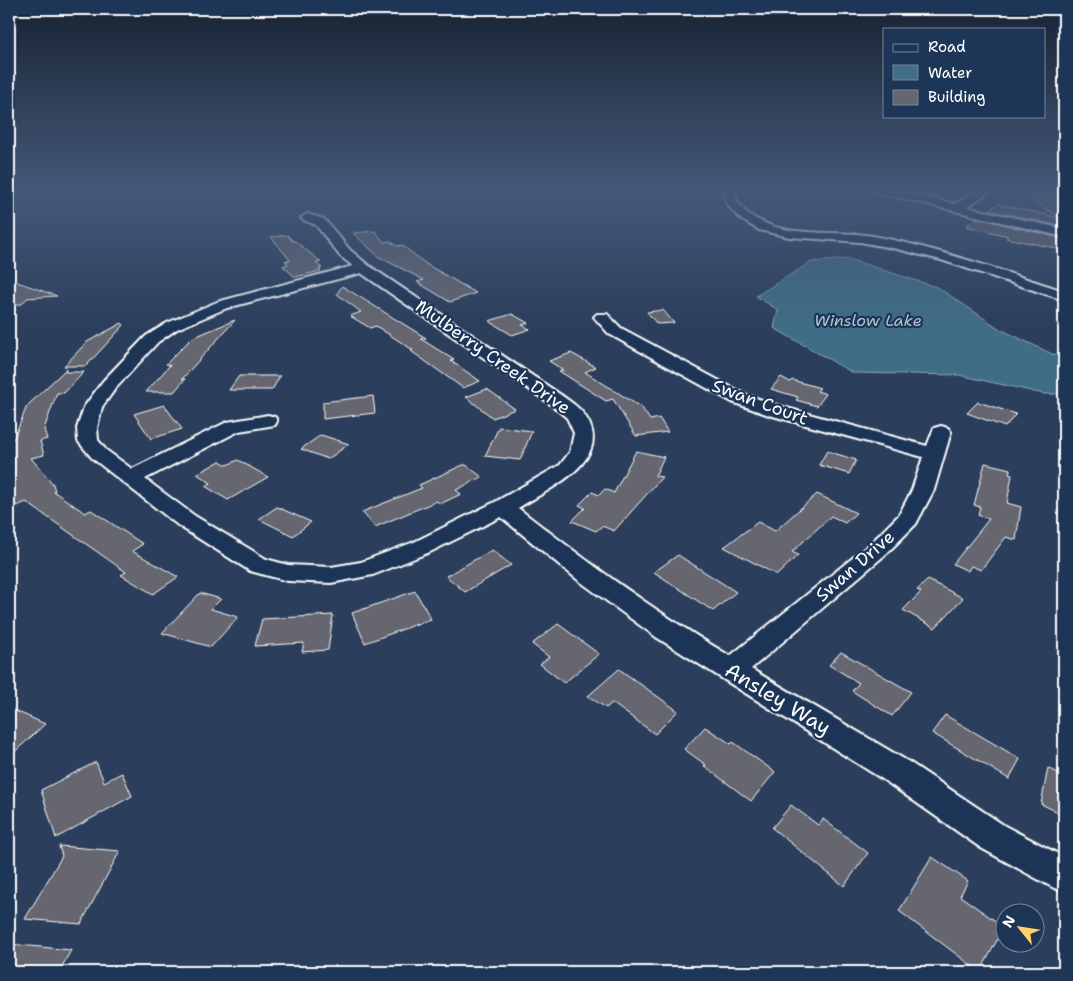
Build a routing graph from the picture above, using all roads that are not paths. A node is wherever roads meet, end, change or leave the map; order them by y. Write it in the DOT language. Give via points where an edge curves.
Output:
graph roads {
  1 [pos="331,236"];
  2 [pos="843,236"];
  3 [pos="364,268"];
  4 [pos="1064,296"];
  5 [pos="602,317"];
  6 [pos="268,421"];
  7 [pos="941,432"];
  8 [pos="933,454"];
  9 [pos="130,478"];
  10 [pos="503,507"];
  11 [pos="730,671"];
  12 [pos="1064,875"];
  1 -- 3 [label="street, Mulberry Creek Drive" via="345,253"];
  2 -- 4 [label="street" via="900,245"];
  3 -- 9 [label="street, Mulberry Creek Drive" via="222,305 172,326 152,339 109,384 93,406 87,428 88,441 99,454"];
  3 -- 10 [label="street, Mulberry Creek Drive" via="575,415 584,433 580,452 567,469"];
  5 -- 8 [label="street, Swan Court" via="615,331 738,398"];
  6 -- 9 [label="street" via="234,426"];
  7 -- 8 [label="street, Swan Drive"];
  8 -- 11 [label="street, Swan Drive" via="923,490 908,519 878,549"];
  9 -- 10 [label="street, Mulberry Creek Drive" via="232,550 258,565 288,573 331,575 365,570 422,547"];
  10 -- 11 [label="street, Ansley Way" via="665,630"];
  11 -- 12 [label="street, Ansley Way" via="898,772 993,837"];
}
